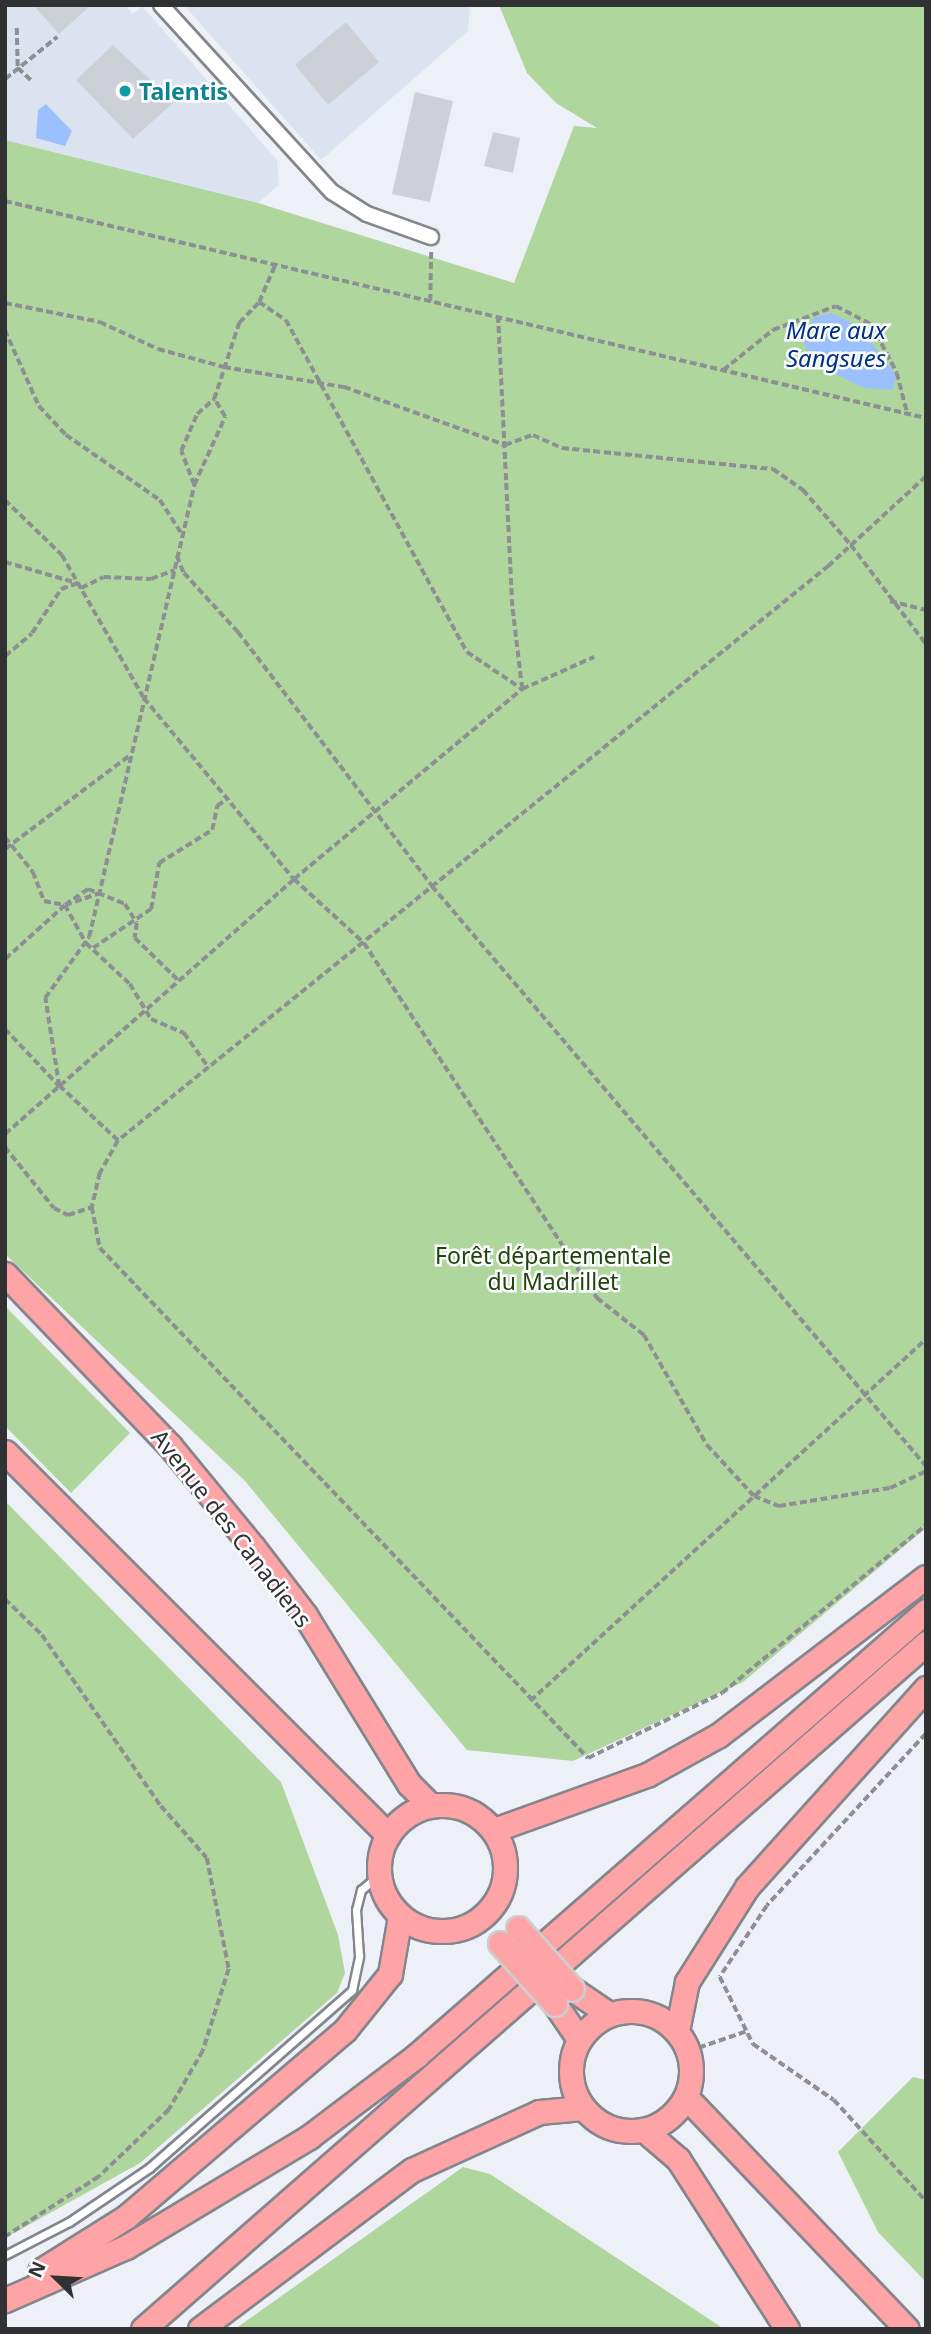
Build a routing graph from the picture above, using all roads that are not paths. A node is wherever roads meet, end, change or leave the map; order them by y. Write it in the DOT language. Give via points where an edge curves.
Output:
graph roads {
  1 [pos="161,5"];
  2 [pos="430,237"];
  3 [pos="5,1274"];
  4 [pos="5,1452"];
  5 [pos="926,1577"];
  6 [pos="926,1611"];
  7 [pos="926,1643"];
  8 [pos="926,1688"];
  9 [pos="430,1805"];
  10 [pos="494,1830"];
  11 [pos="388,1835"];
  12 [pos="379,1875"];
  13 [pos="495,1903"];
  14 [pos="400,1916"];
  15 [pos="475,1923"];
  16 [pos="509,1936"];
  17 [pos="564,1997"];
  18 [pos="609,2014"];
  19 [pos="677,2031"];
  20 [pos="579,2039"];
  21 [pos="686,2097"];
  22 [pos="583,2108"];
  23 [pos="644,2130"];
  24 [pos="5,2255"];
  25 [pos="5,2289"];
  26 [pos="5,2300"];
  27 [pos="143,2329"];
  28 [pos="200,2329"];
  29 [pos="787,2329"];
  30 [pos="907,2329"];
  1 -- 2 [label="street" via="332,192 367,214"];
  3 -- 9 [label="highway, Avenue des Canadiens" via="170,1446 253,1547 304,1615 409,1784"];
  4 -- 11 [label="highway"];
  5 -- 10 [label="highway" via="719,1735 647,1775"];
  6 -- 26 [label="highway" via="416,2056 309,2137 126,2247"];
  7 -- 27 [label="highway"];
  8 -- 19 [label="highway" via="747,1887 687,1982"];
  9 -- 10 [label="highway" via="466,1809"];
  9 -- 11 [label="highway"];
  10 -- 13 [label="highway" via="506,1867"];
  11 -- 12 [label="highway"];
  12 -- 14 [label="highway"];
  12 -- 24 [label="lane" via="361,1891 356,1910 359,1956 352,1990 149,2168 69,2222"];
  13 -- 15 [label="highway"];
  13 -- 16 [label="highway"];
  14 -- 15 [label="highway" via="436,1931"];
  14 -- 25 [label="highway" via="390,1974 345,2030 126,2217"];
  15 -- 16 [label="highway"];
  16 -- 17 [label="highway, bridge"];
  17 -- 18 [label="highway"];
  17 -- 20 [label="highway"];
  18 -- 19 [label="highway" via="645,2012"];
  18 -- 20 [label="highway"];
  19 -- 21 [label="highway" via="689,2051"];
  20 -- 22 [label="highway" via="571,2074"];
  21 -- 23 [label="highway" via="676,2112"];
  21 -- 30 [label="highway"];
  22 -- 23 [label="highway" via="610,2128"];
  22 -- 28 [label="highway" via="539,2112 412,2170"];
  23 -- 29 [label="highway" via="678,2159"];
}
